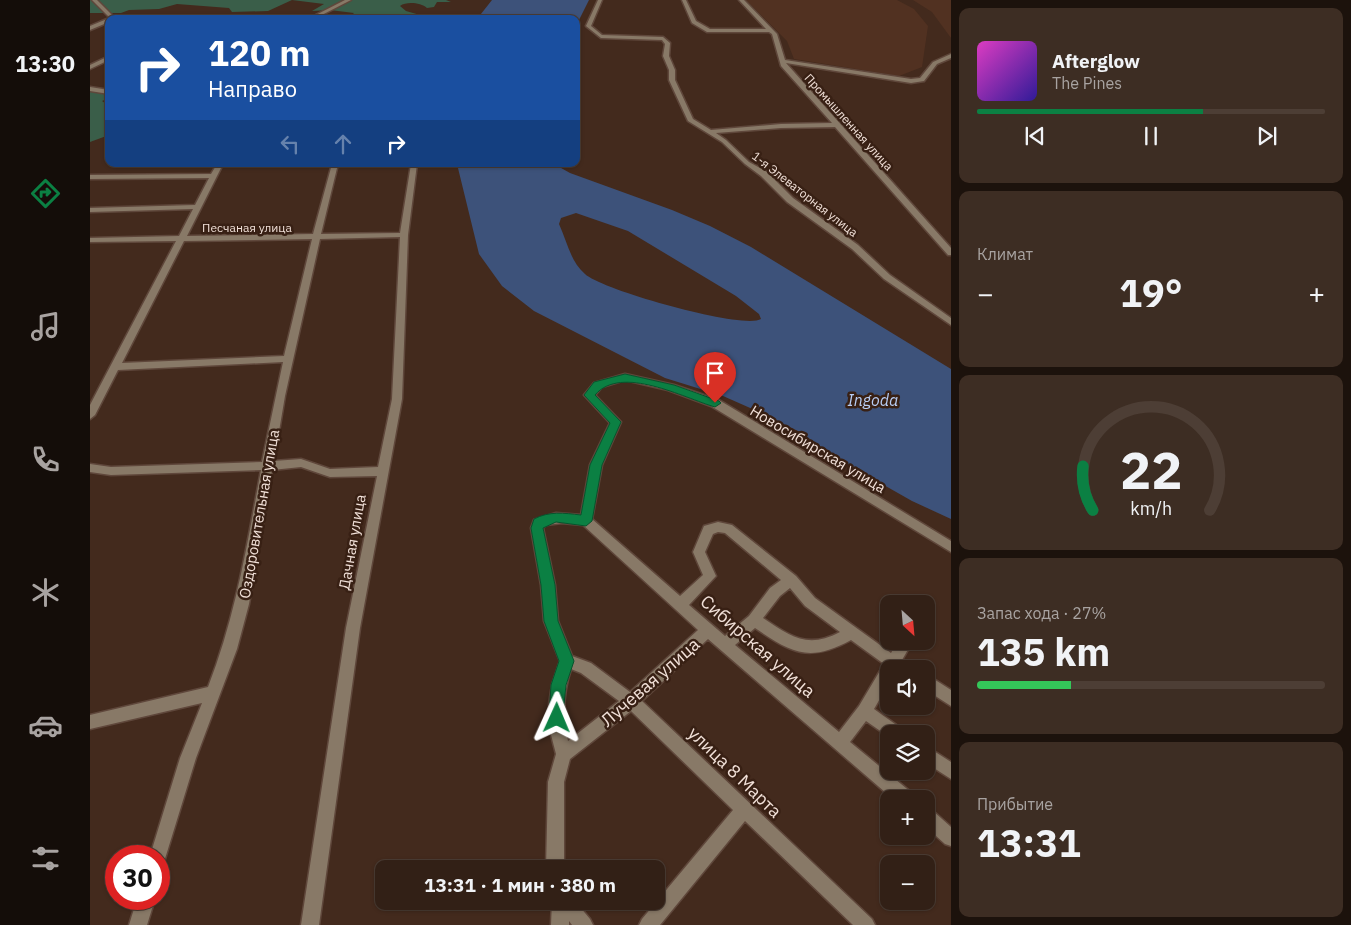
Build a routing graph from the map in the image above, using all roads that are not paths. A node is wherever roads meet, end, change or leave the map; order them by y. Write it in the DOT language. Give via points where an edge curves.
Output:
graph roads {
  1 [pos="349,0"];
  2 [pos="600,0"];
  3 [pos="684,0"];
  4 [pos="741,0"];
  5 [pos="93,1"];
  6 [pos="109,15"];
  7 [pos="318,15"];
  8 [pos="105,21"];
  9 [pos="105,21"];
  10 [pos="90,24"];
  11 [pos="90,28"];
  12 [pos="770,30"];
  13 [pos="951,56"];
  14 [pos="105,60"];
  15 [pos="782,61"];
  16 [pos="90,67"];
  17 [pos="90,89"];
  18 [pos="105,91"];
  19 [pos="836,124"];
  20 [pos="711,132"];
  21 [pos="218,167"];
  22 [pos="334,167"];
  23 [pos="414,167"];
  24 [pos="213,176"];
  25 [pos="90,177"];
  26 [pos="199,207"];
  27 [pos="90,210"];
  28 [pos="404,236"];
  29 [pos="316,238"];
  30 [pos="182,239"];
  31 [pos="90,240"];
  32 [pos="951,253"];
  33 [pos="951,322"];
  34 [pos="288,359"];
  35 [pos="116,367"];
  36 [pos="90,415"];
  37 [pos="267,466"];
  38 [pos="90,468"];
  39 [pos="382,471"];
  40 [pos="586,521"];
  41 [pos="951,547"];
  42 [pos="791,580"];
  43 [pos="680,605"];
  44 [pos="754,620"];
  45 [pos="708,630"];
  46 [pos="852,633"];
  47 [pos="725,645"];
  48 [pos="889,660"];
  49 [pos="566,661"];
  50 [pos="880,683"];
  51 [pos="935,687"];
  52 [pos="212,693"];
  53 [pos="951,699"];
  54 [pos="631,700"];
  55 [pos="864,711"];
  56 [pos="90,722"];
  57 [pos="884,725"];
  58 [pos="840,743"];
  59 [pos="564,754"];
  60 [pos="935,760"];
  61 [pos="951,771"];
  62 [pos="895,790"];
  63 [pos="744,808"];
  64 [pos="935,824"];
  65 [pos="951,838"];
  66 [pos="161,845"];
  67 [pos="556,860"];
  68 [pos="143,910"];
  69 [pos="561,910"];
  70 [pos="570,910"];
  71 [pos="138,925"];
  72 [pos="310,925"];
  73 [pos="560,925"];
  74 [pos="584,925"];
  75 [pos="648,925"];
  76 [pos="866,925"];
  1 -- 7 [label="street"];
  2 -- 20 [label="street, 1-я Элеваторная улица" via="588,26 601,36 663,39 668,44 666,56 672,80 690,120"];
  3 -- 12 [label="street" via="694,22 709,31"];
  4 -- 12 [label="street, Промышленная улица"];
  5 -- 6 [label="street"];
  8 -- 10 [label="street"];
  9 -- 11 [label="street"];
  12 -- 15 [label="street, Промышленная улица" via="778,42"];
  13 -- 15 [label="street" via="935,63 922,80 911,81"];
  14 -- 16 [label="street"];
  15 -- 19 [label="street, Промышленная улица"];
  17 -- 18 [label="street"];
  19 -- 20 [label="street"];
  19 -- 32 [label="street, Промышленная улица"];
  20 -- 33 [label="street, 1-я Элеваторная улица" via="764,174 790,200 855,247 887,277"];
  21 -- 24 [label="street"];
  22 -- 29 [label="street, Оздоровительная улица"];
  23 -- 28 [label="street, Дачная улица"];
  24 -- 25 [label="street"];
  24 -- 26 [label="street"];
  26 -- 27 [label="street"];
  26 -- 30 [label="street"];
  28 -- 29 [label="street, Песчаная улица"];
  28 -- 39 [label="street, Дачная улица" via="397,399"];
  29 -- 30 [label="street, Песчаная улица"];
  29 -- 34 [label="street, Оздоровительная улица"];
  30 -- 31 [label="street, Песчаная улица"];
  30 -- 35 [label="street"];
  34 -- 35 [label="street"];
  34 -- 37 [label="street, Оздоровительная улица"];
  35 -- 36 [label="street"];
  37 -- 38 [label="street" via="112,472"];
  37 -- 39 [label="street" via="301,463 330,472"];
  37 -- 52 [label="street, Оздоровительная улица" via="242,604 230,649"];
  39 -- 72 [label="street, Дачная улица" via="353,628"];
  40 -- 41 [label="street, Новосибирская улица" via="596,465 616,422 589,395 598,385 625,377 670,387 715,403"];
  40 -- 43 [label="street, Сибирская улица"];
  40 -- 49 [label="street" via="556,518 543,520 537,528 551,621"];
  42 -- 43 [label="street" via="728,529 718,527 708,530 699,552 710,576"];
  42 -- 44 [label="street" via="775,592"];
  42 -- 46 [label="street" via="810,602"];
  43 -- 45 [label="street, Сибирская улица"];
  44 -- 46 [label="street" via="789,643 815,648 832,645"];
  44 -- 47 [label="street"];
  45 -- 47 [label="street, Сибирская улица"];
  45 -- 54 [label="street, Лучевая улица"];
  46 -- 48 [label="street"];
  47 -- 58 [label="street, Сибирская улица"];
  49 -- 54 [label="street, улица 8 Марта" via="586,668"];
  49 -- 59 [label="street" via="556,704"];
  50 -- 55 [label="street"];
  51 -- 53 [label="street"];
  52 -- 56 [label="street"];
  52 -- 66 [label="street, Оздоровительная улица"];
  54 -- 59 [label="street, Лучевая улица"];
  54 -- 63 [label="street, улица 8 Марта"];
  55 -- 57 [label="street"];
  55 -- 58 [label="street"];
  58 -- 62 [label="street, Сибирская улица"];
  59 -- 67 [label="street" via="556,782"];
  60 -- 61 [label="street"];
  63 -- 75 [label="street"];
  63 -- 76 [label="street, улица 8 Марта"];
  64 -- 65 [label="street"];
  68 -- 71 [label="street"];
  69 -- 73 [label="street"];
  70 -- 74 [label="street"];
}
